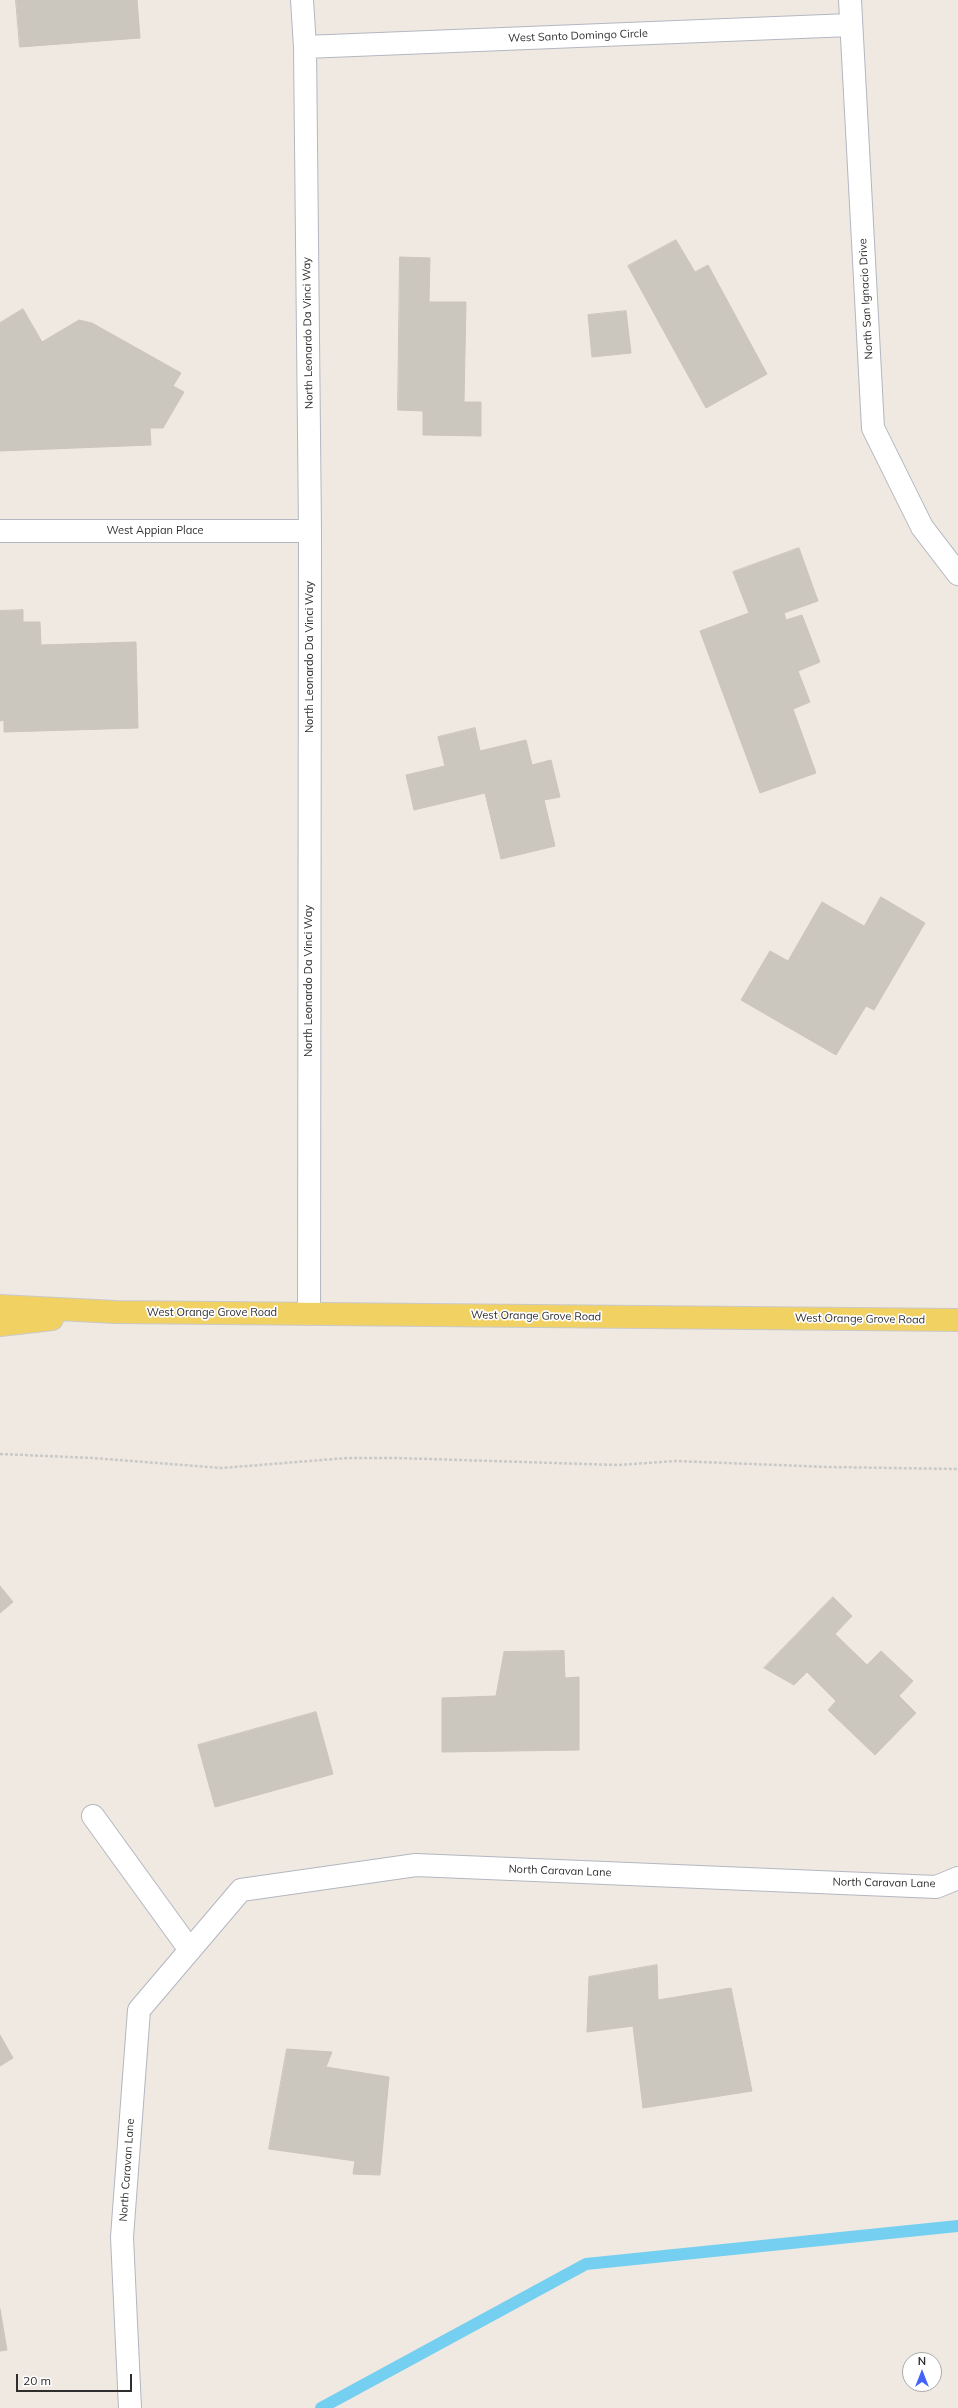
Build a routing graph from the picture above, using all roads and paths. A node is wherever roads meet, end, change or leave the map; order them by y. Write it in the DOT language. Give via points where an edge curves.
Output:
graph roads {
  1 [pos="302,0"];
  2 [pos="850,0"];
  3 [pos="850,26"];
  4 [pos="305,47"];
  5 [pos="0,531"];
  6 [pos="310,531"];
  7 [pos="958,574"];
  8 [pos="0,1306"];
  9 [pos="115,1312"];
  10 [pos="309,1314"];
  11 [pos="958,1320"];
  12 [pos="0,1325"];
  13 [pos="0,1454"];
  14 [pos="958,1469"];
  15 [pos="93,1816"];
  16 [pos="958,1878"];
  17 [pos="190,1950"];
  18 [pos="130,2408"];
  1 -- 4 [label="street, North Leonardo Da Vinci Way"];
  2 -- 3 [label="street, North San Ignacio Drive"];
  3 -- 4 [label="street, West Santo Domingo Circle"];
  3 -- 7 [label="street, North San Ignacio Drive" via="873,428 922,527"];
  4 -- 6 [label="street, North Leonardo Da Vinci Way"];
  5 -- 6 [label="street, West Appian Place"];
  6 -- 10 [label="street, North Leonardo Da Vinci Way"];
  8 -- 9 [label="main road, West Orange Grove Road"];
  9 -- 10 [label="main road, West Orange Grove Road"];
  9 -- 12 [label="main road, West Orange Grove Road"];
  10 -- 11 [label="main road, West Orange Grove Road"];
  13 -- 14 [label="path" via="222,1468 347,1458 397,1458 618,1465 676,1461"];
  15 -- 17 [label="street"];
  16 -- 17 [label="street, North Caravan Lane" via="936,1887 416,1865 241,1890"];
  17 -- 18 [label="street, North Caravan Lane" via="139,2010 122,2237"];
}
